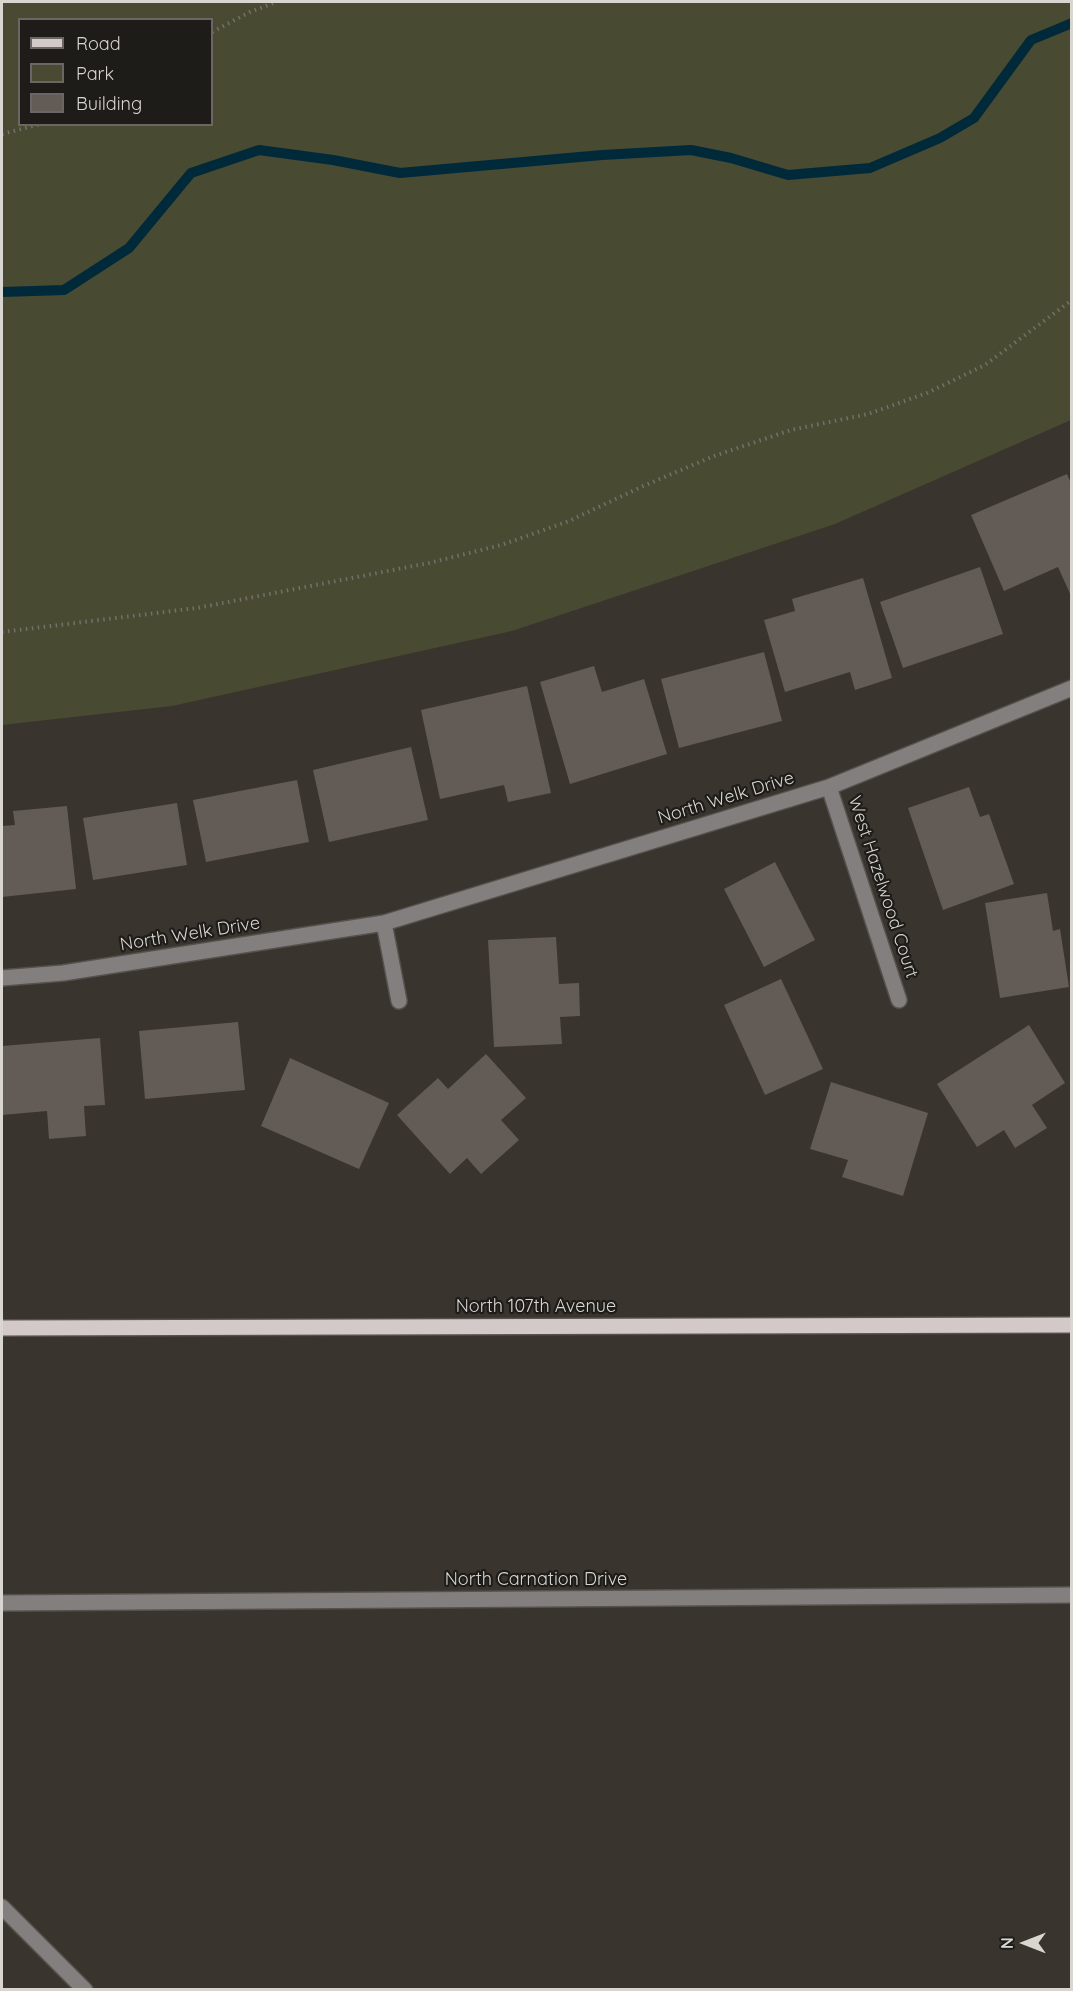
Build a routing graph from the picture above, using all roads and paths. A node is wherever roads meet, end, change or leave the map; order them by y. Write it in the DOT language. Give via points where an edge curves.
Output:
graph roads {
  1 [pos="276,2"];
  2 [pos="213,31"];
  3 [pos="34,126"];
  4 [pos="2,135"];
  5 [pos="1071,300"];
  6 [pos="2,632"];
  7 [pos="1071,688"];
  8 [pos="829,786"];
  9 [pos="384,923"];
  10 [pos="2,978"];
  11 [pos="900,1000"];
  12 [pos="399,1001"];
  13 [pos="1071,1325"];
  14 [pos="2,1328"];
  15 [pos="1071,1595"];
  16 [pos="2,1603"];
  17 [pos="2,1907"];
  18 [pos="85,1989"];
  1 -- 2 [label="path"];
  3 -- 4 [label="path"];
  5 -- 6 [label="path" via="985,365 927,393 868,414 791,430 714,456 569,521 501,545 197,608"];
  7 -- 8 [label="street, North Welk Drive"];
  8 -- 9 [label="street, North Welk Drive"];
  8 -- 11 [label="street, West Hazelwood Court"];
  9 -- 10 [label="street, North Welk Drive" via="63,973"];
  9 -- 12 [label="street"];
  13 -- 14 [label="main road, North 107th Avenue"];
  15 -- 16 [label="street, North Carnation Drive"];
  17 -- 18 [label="street"];
}
